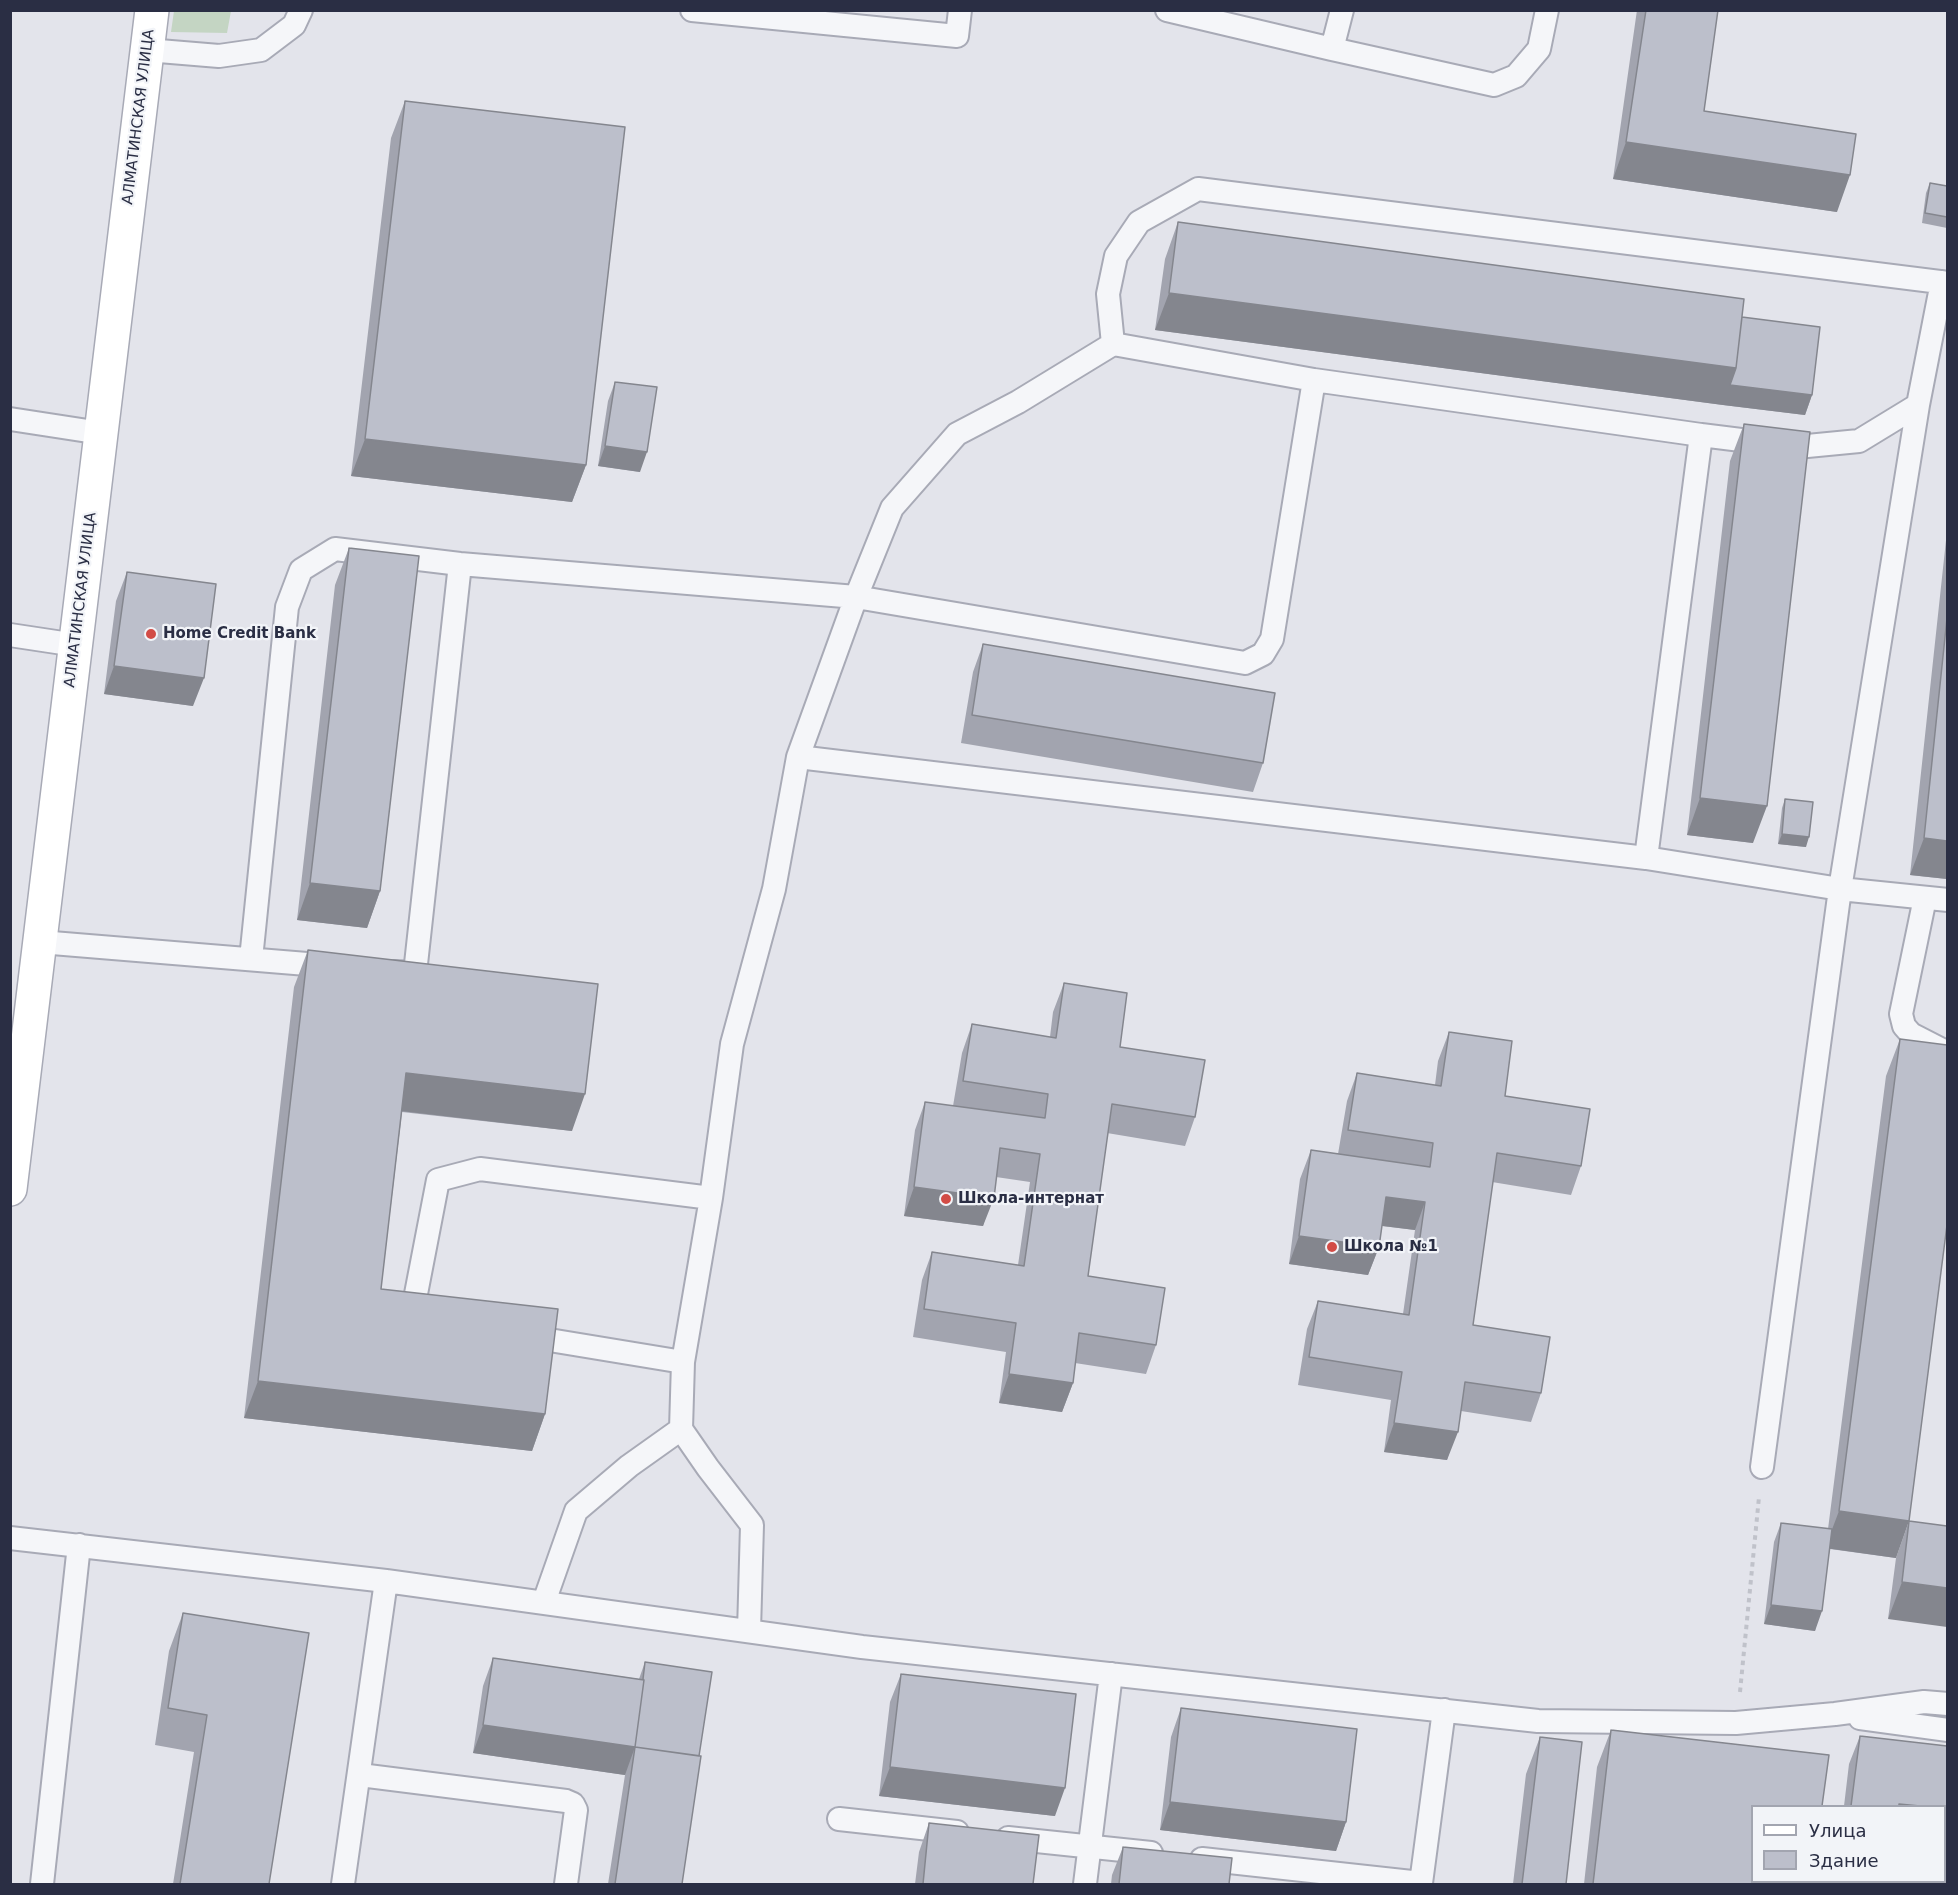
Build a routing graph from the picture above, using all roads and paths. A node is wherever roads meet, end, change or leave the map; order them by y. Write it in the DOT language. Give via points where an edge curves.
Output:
graph roads {
  1 [pos="152,10"];
  2 [pos="301,10"];
  3 [pos="692,10"];
  4 [pos="960,10"];
  5 [pos="1167,10"];
  6 [pos="1342,10"];
  7 [pos="1547,10"];
  8 [pos="1332,49"];
  9 [pos="147,50"];
  10 [pos="1945,283"];
  11 [pos="1113,344"];
  12 [pos="1314,380"];
  13 [pos="1918,405"];
  14 [pos="10,419"];
  15 [pos="101,433"];
  16 [pos="1701,435"];
  17 [pos="460,564"];
  18 [pos="856,597"];
  19 [pos="10,635"];
  20 [pos="76,645"];
  21 [pos="798,757"];
  22 [pos="1646,858"];
  23 [pos="1840,888"];
  24 [pos="1936,899"];
  25 [pos="40,942"];
  26 [pos="252,959"];
  27 [pos="1947,1053"];
  28 [pos="10,1189"];
  29 [pos="711,1198"];
  30 [pos="454,1324"];
  31 [pos="500,1332"];
  32 [pos="683,1362"];
  33 [pos="681,1429"];
  34 [pos="1762,1467"];
  35 [pos="10,1538"];
  36 [pos="79,1545"];
  37 [pos="386,1581"];
  38 [pos="544,1602"];
  39 [pos="749,1631"];
  40 [pos="1111,1674"];
  41 [pos="1947,1704"];
  42 [pos="1444,1710"];
  43 [pos="1835,1714"];
  44 [pos="1737,1723"];
  45 [pos="1947,1730"];
  46 [pos="360,1775"];
  47 [pos="839,1820"];
  48 [pos="1089,1847"];
  49 [pos="42,1884"];
  50 [pos="343,1884"];
  51 [pos="566,1884"];
  52 [pos="1084,1884"];
  1 -- 9 [label="street, АЛМАТИНСКАЯ УЛИЦА"];
  2 -- 9 [label="lane" via="294,25 261,50 219,56"];
  3 -- 4 [label="lane" via="957,36"];
  5 -- 8 [label="lane"];
  6 -- 8 [label="lane"];
  7 -- 8 [label="lane" via="1539,49 1516,76 1494,85"];
  9 -- 15 [label="street, АЛМАТИНСКАЯ УЛИЦА"];
  10 -- 11 [label="lane" via="1198,189 1139,222 1116,256 1108,294"];
  10 -- 13 [label="lane"];
  11 -- 12 [label="lane"];
  11 -- 18 [label="lane" via="957,434 892,508"];
  12 -- 16 [label="lane"];
  12 -- 18 [label="lane" via="1272,639 1263,654 1245,663"];
  13 -- 16 [label="lane" via="1859,441 1797,447"];
  13 -- 23 [label="lane"];
  14 -- 15 [label="lane"];
  15 -- 20 [label="street, АЛМАТИНСКАЯ УЛИЦА"];
  16 -- 22 [label="lane"];
  17 -- 18 [label="lane"];
  17 -- 26 [label="lane" via="335,549 301,570 287,607"];
  17 -- 26 [label="lane" via="414,973"];
  18 -- 21 [label="lane"];
  19 -- 20 [label="lane"];
  20 -- 25 [label="street, АЛМАТИНСКАЯ УЛИЦА"];
  21 -- 22 [label="lane"];
  21 -- 29 [label="lane" via="774,888 732,1044"];
  22 -- 23 [label="lane"];
  23 -- 24 [label="lane"];
  23 -- 34 [label="lane"];
  24 -- 27 [label="lane" via="1901,1014 1911,1034"];
  25 -- 26 [label="lane"];
  25 -- 28 [label="street, АЛМАТИНСКАЯ УЛИЦА"];
  29 -- 30 [label="lane" via="480,1169 438,1180 414,1299 442,1323"];
  29 -- 32 [label="lane"];
  31 -- 32 [label="lane"];
  32 -- 33 [label="lane"];
  33 -- 38 [label="lane" via="576,1511"];
  33 -- 39 [label="lane" via="752,1525"];
  34 -- 44 [label="path"];
  35 -- 36 [label="lane"];
  36 -- 37 [label="lane"];
  36 -- 49 [label="lane"];
  37 -- 38 [label="lane"];
  37 -- 46 [label="lane"];
  38 -- 39 [label="lane"];
  39 -- 40 [label="lane"];
  40 -- 42 [label="lane"];
  40 -- 48 [label="lane"];
  41 -- 43 [label="lane" via="1924,1702"];
  42 -- 44 [label="lane" via="1538,1721"];
  42 -- 48 [label="lane" via="1420,1883"];
  43 -- 44 [label="lane"];
  43 -- 45 [label="lane"];
  46 -- 50 [label="lane"];
  46 -- 51 [label="lane" via="573,1804 576,1810"];
  47 -- 48 [label="lane"];
  48 -- 52 [label="lane"];
}
